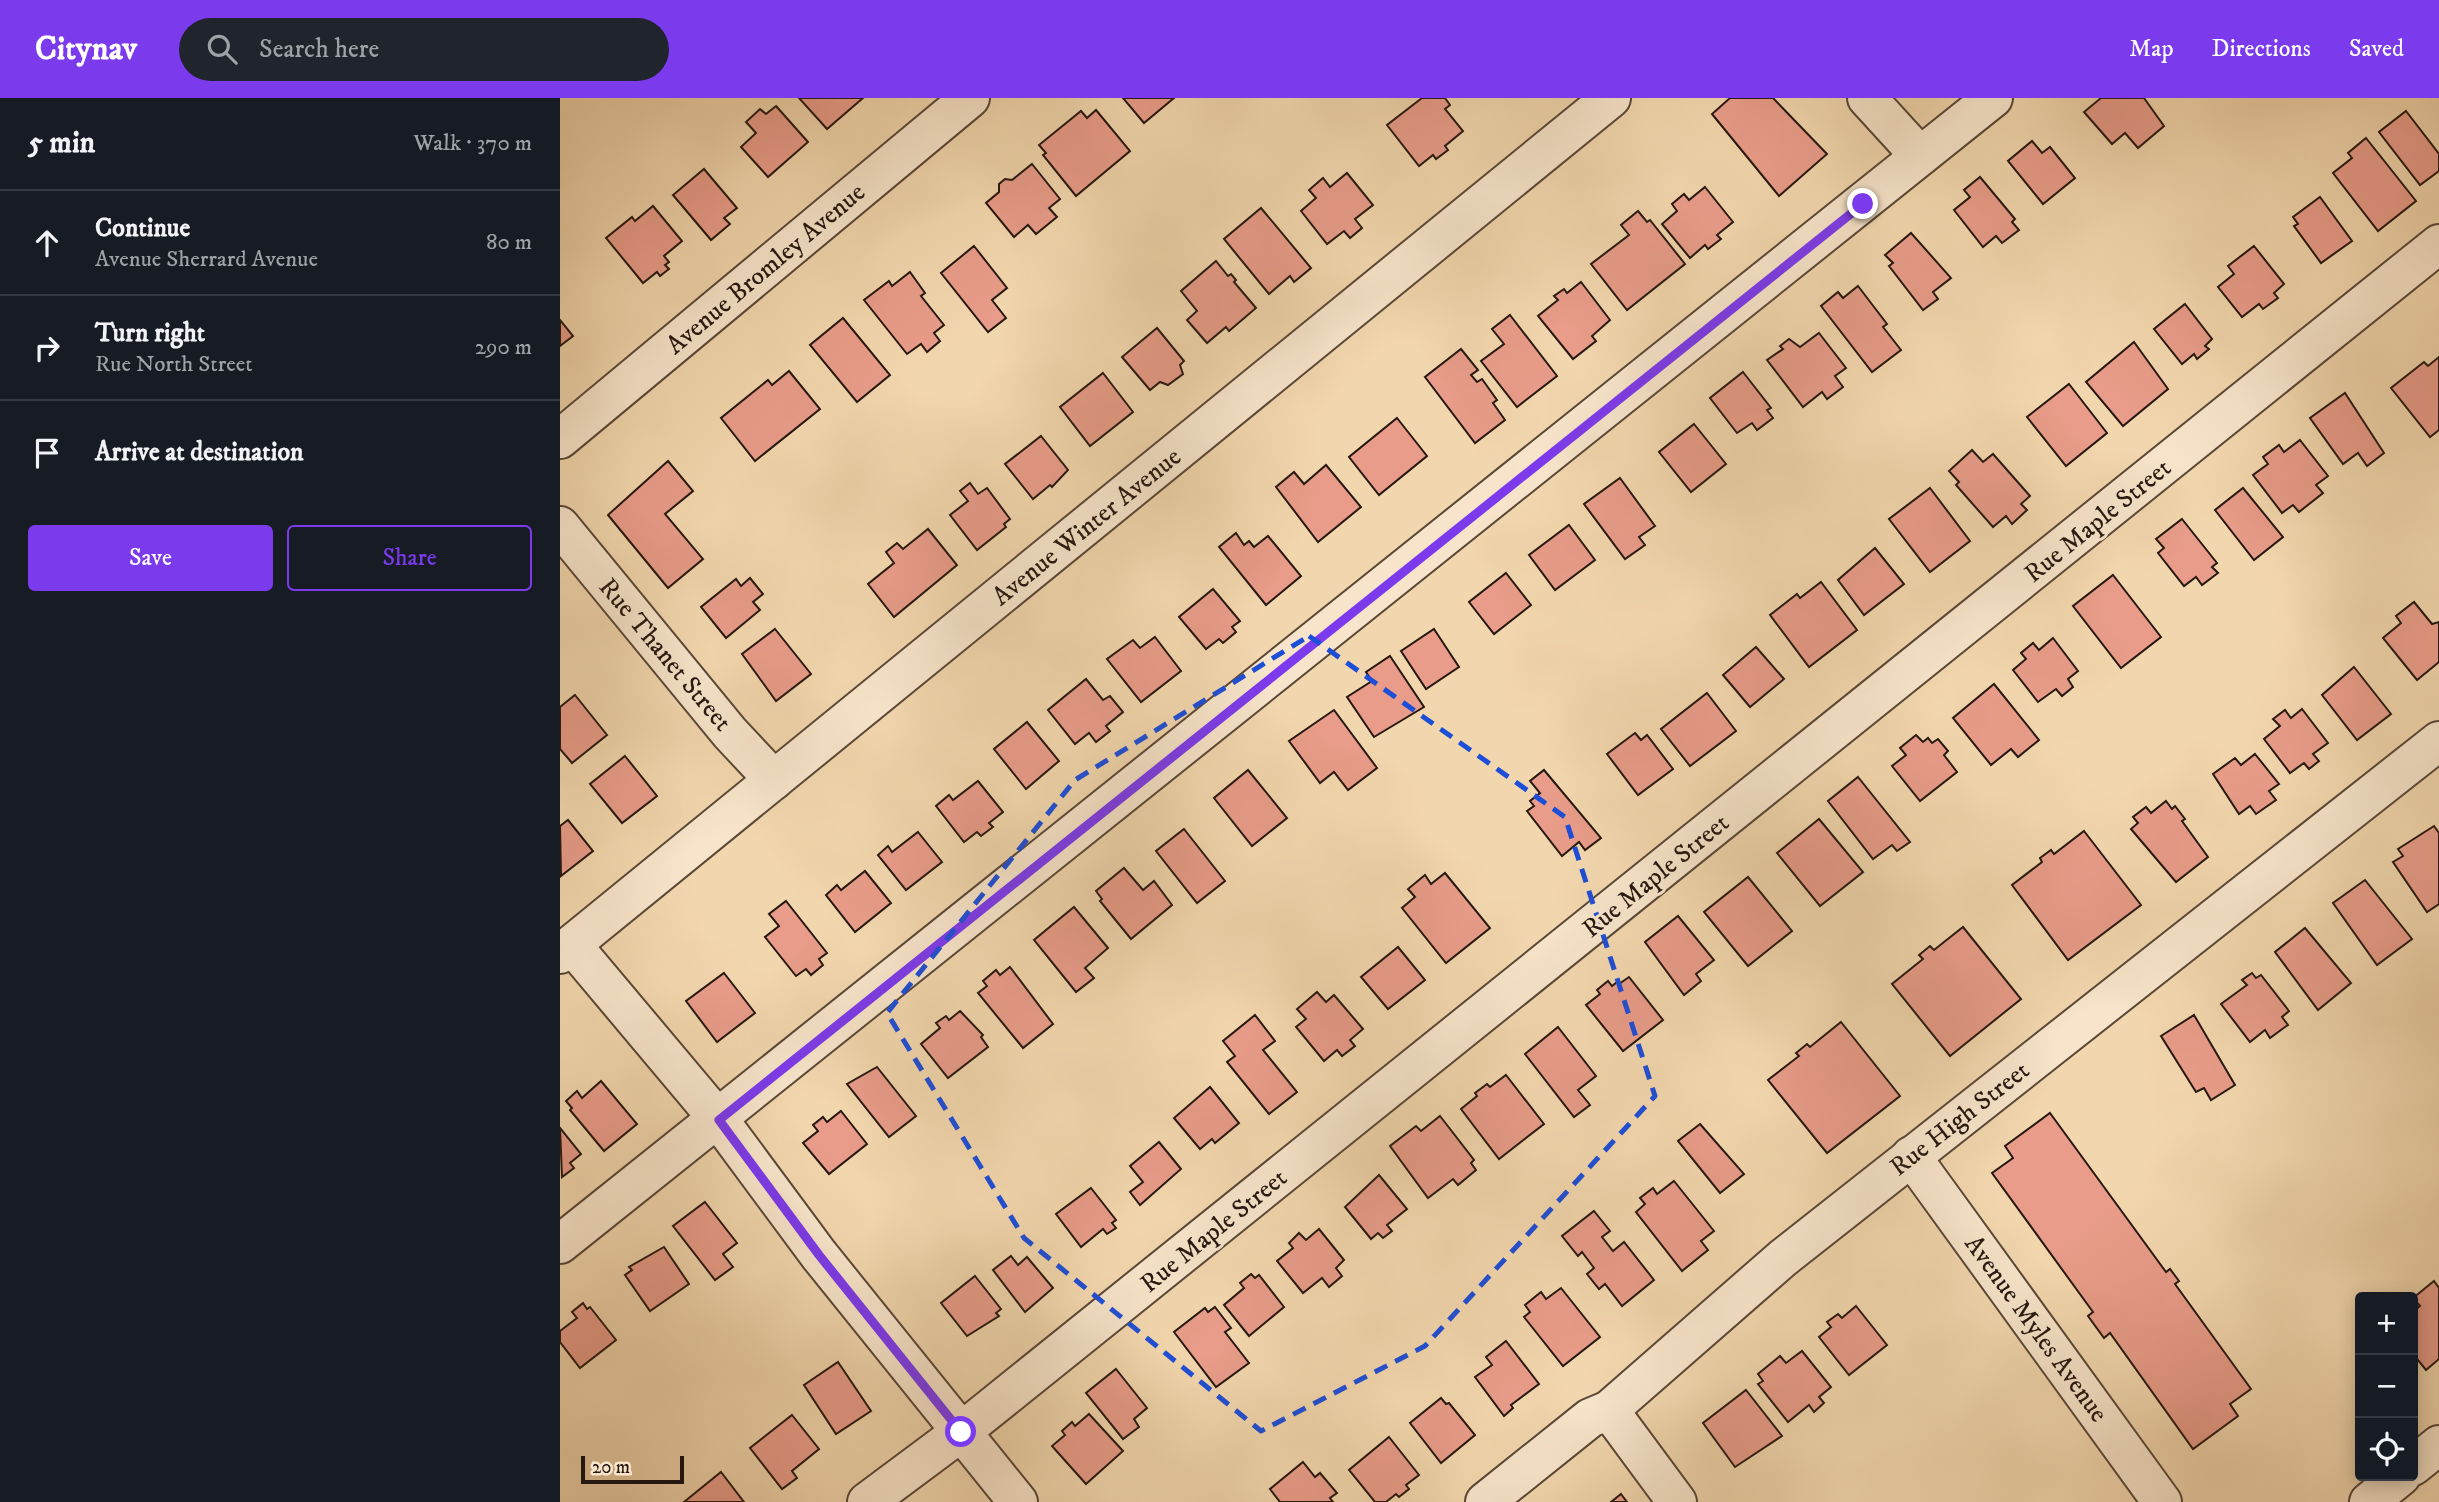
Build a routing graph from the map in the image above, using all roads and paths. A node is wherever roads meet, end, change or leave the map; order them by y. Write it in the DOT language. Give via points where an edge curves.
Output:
graph roads {
  1 [pos="970,98"];
  2 [pos="1611,98"];
  3 [pos="1867,98"];
  4 [pos="1993,98"];
  5 [pos="1920,156"];
  6 [pos="2439,244"];
  7 [pos="560,439"];
  8 [pos="560,526"];
  9 [pos="2439,741"];
  10 [pos="774,780"];
  11 [pos="566,950"];
  12 [pos="719,1120"];
  13 [pos="1911,1156"];
  14 [pos="560,1244"];
  15 [pos="1609,1410"];
  16 [pos="961,1432"];
  17 [pos="2439,1445"];
  18 [pos="2418,1462"];
  19 [pos="2395,1481"];
  20 [pos="867,1502"];
  21 [pos="1018,1502"];
  22 [pos="1485,1502"];
  23 [pos="1677,1502"];
  24 [pos="2162,1502"];
  25 [pos="2369,1502"];
  1 -- 7 [label="street, Avenue Bromley Avenue"];
  2 -- 10 [label="street, Avenue Winter Avenue"];
  3 -- 5 [label="street"];
  4 -- 5 [label="street"];
  5 -- 12 [label="street"];
  6 -- 16 [label="street, Rue Maple Street"];
  8 -- 10 [label="street, Rue Thanet Street"];
  9 -- 13 [label="street, Rue High Street"];
  10 -- 11 [label="street, Avenue Winter Avenue"];
  11 -- 12 [label="street"];
  12 -- 14 [label="street"];
  12 -- 16 [label="street" via="819,1255"];
  13 -- 15 [label="street, Rue High Street" via="1783,1258"];
  13 -- 24 [label="street, Avenue Myles Avenue"];
  15 -- 22 [label="street, Rue High Street" via="1590,1418"];
  15 -- 23 [label="street"];
  16 -- 20 [label="street, Rue Maple Street"];
  16 -- 21 [label="street"];
  17 -- 18 [label="street"];
  19 -- 25 [label="street"];
}
